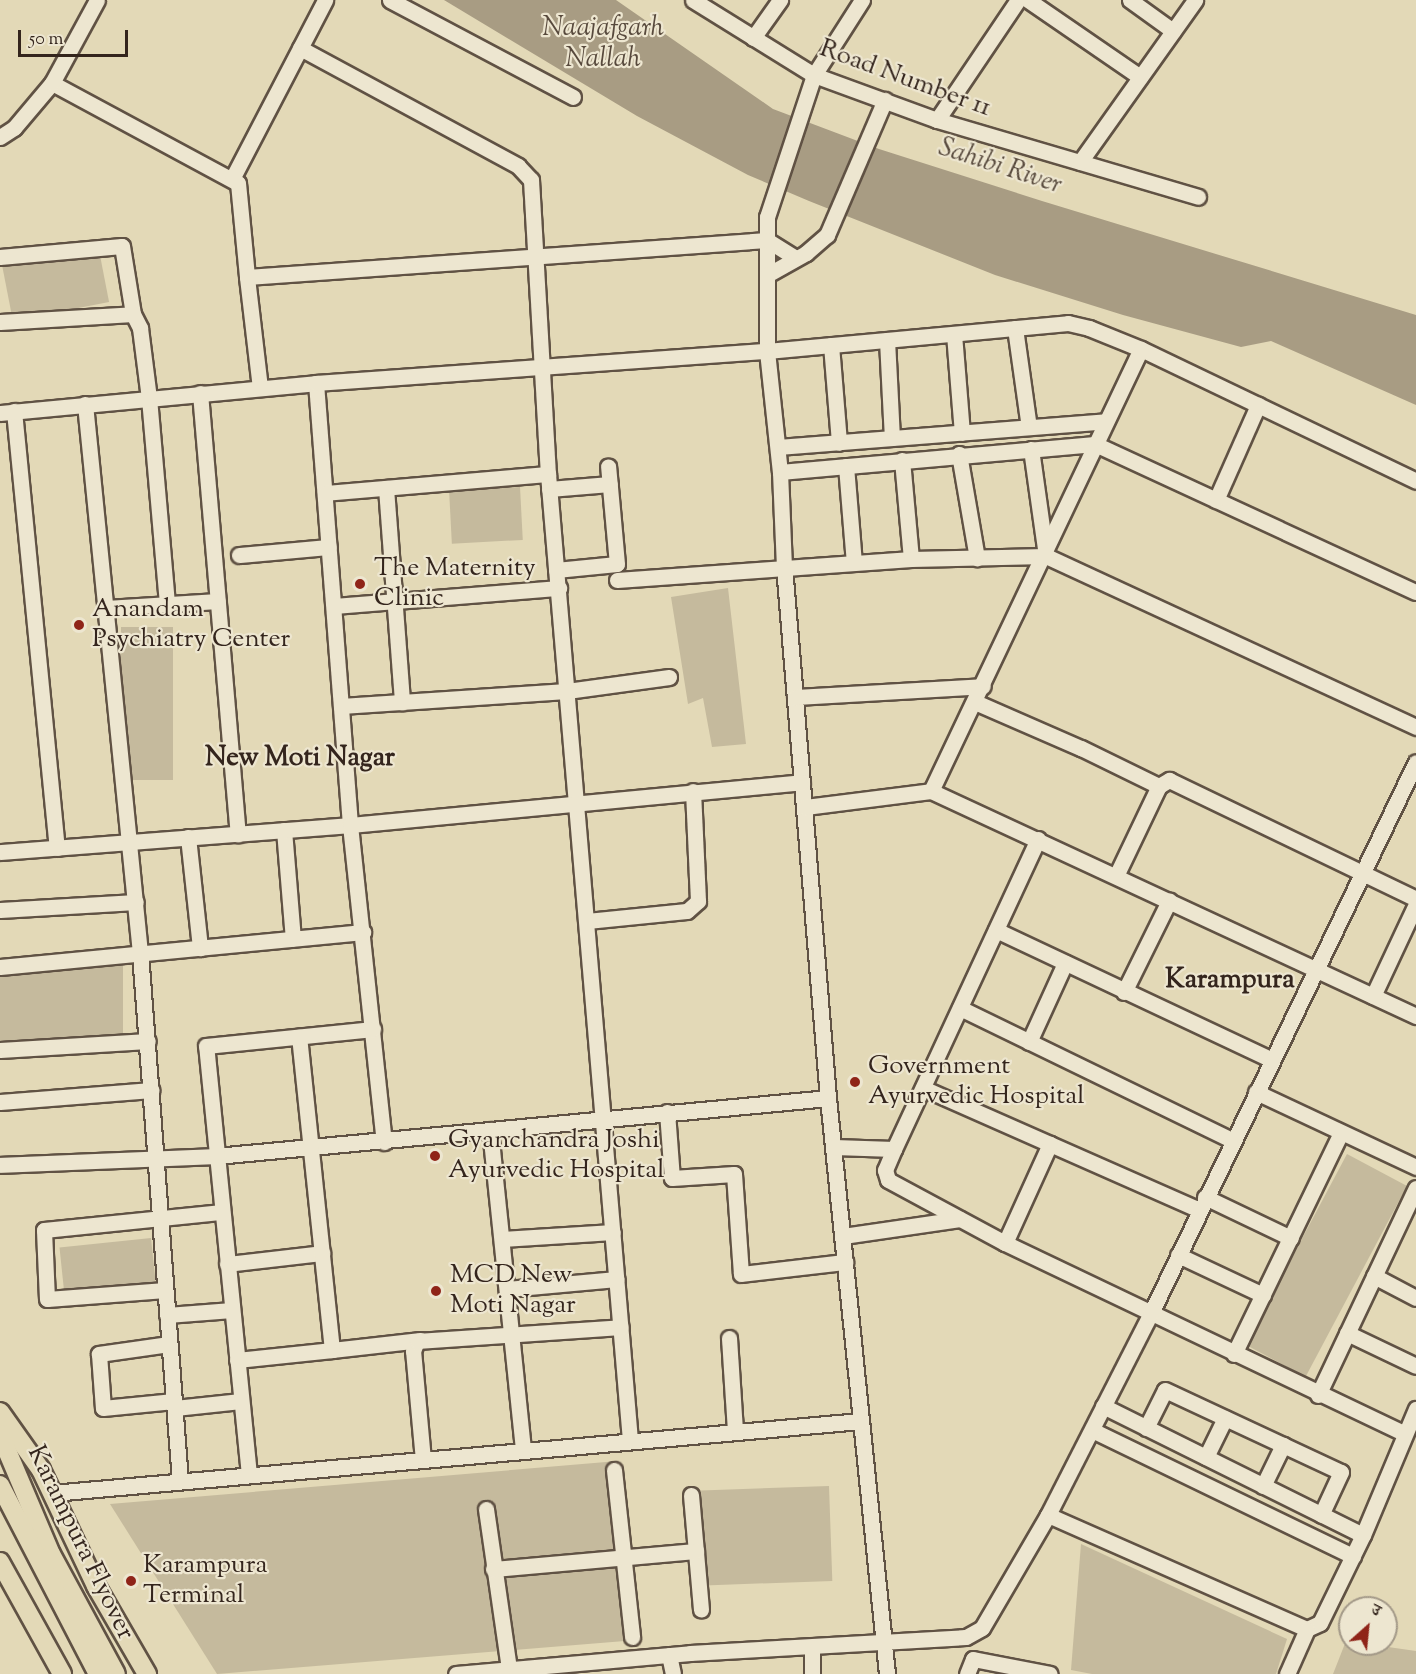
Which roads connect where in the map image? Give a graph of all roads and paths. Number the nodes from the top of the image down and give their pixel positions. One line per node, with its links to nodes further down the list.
1 (98, 0): 16 (street)
2 (325, 0): 13 (street)
3 (390, 0): 17 (street)
4 (780, 0): 12 (street)
5 (862, 0): 15 (street)
6 (1018, 0): 19 (street)
7 (1028, 0): 14 (street)
8 (1130, 0): 11 (street)
9 (1194, 0): 11 (street)
10 (695, 1): 12 (street, Road Number 11)
11 (1173, 31): 14 (street)
12 (753, 38): 15 (street, Road Number 11)
13 (300, 48): 22 (street); 26 (street)
14 (1140, 77): 21 (street)
15 (812, 81): 18 (street, Road Number 11); 24 (street)
16 (52, 82): 20 (street); 22 (street)
17 (573, 97)
18 (882, 107): 19 (street, Road Number 11); 27 (street)
19 (937, 120): 21 (street, Road Number 11)
20 (0, 137)
21 (1080, 162): 23 (street, Road Number 11)
22 (232, 179): 29 (street)
23 (1198, 197)
24 (767, 240): 26 (street); 27 (street); 28 (street)
25 (0, 257): 30 (street)
26 (534, 257): 29 (street); 38 (street)
27 (796, 258): 28 (street)
28 (767, 275): 37 (street)
29 (246, 277): 40 (street)
30 (133, 314): 31 (street); 42 (street)
31 (0, 322)
32 (1015, 328): 33 (street); 36 (street); 47 (street)
33 (954, 334): 34 (street); 48 (street)
34 (887, 340): 35 (street); 49 (street)
35 (831, 345): 37 (street); 50 (street)
36 (1141, 350): 44 (street); 46 (street)
37 (767, 351): 38 (street); 52 (street)
38 (542, 365): 39 (street); 60 (street)
39 (316, 383): 40 (street); 63 (street)
40 (260, 388): 41 (street)
41 (200, 393): 42 (street); 76 (street)
42 (149, 398): 43 (street); 78 (street)
43 (86, 404): 45 (street); 80 (street)
44 (1258, 405): 59 (street); 64 (street)
45 (7, 412): 102 (street)
46 (1106, 421): 47 (street); 51 (street)
47 (1029, 427): 48 (street)
48 (962, 432): 49 (street)
49 (892, 438): 50 (street)
50 (839, 442): 52 (street)
51 (1095, 444): 53 (street); 64 (street); 67 (street)
52 (778, 447): 58 (street)
53 (1031, 449): 54 (street); 67 (street)
54 (959, 454): 55 (street); 68 (street)
55 (902, 460): 57 (street); 69 (street)
56 (608, 466): 61 (street)
57 (846, 466): 58 (street); 70 (street)
58 (780, 472): 71 (street)
59 (1416, 481)
60 (548, 482): 61 (street); 62 (street); 72 (street)
61 (610, 484): 72 (street)
62 (386, 488): 63 (street); 77 (street)
63 (325, 493): 65 (street)
64 (1216, 500): 75 (street)
65 (329, 547): 66 (street); 79 (street)
66 (239, 555)
67 (1046, 556): 68 (street); 82 (street); 88 (street)
68 (977, 558): 69 (street)
69 (911, 559): 70 (street)
70 (854, 563): 71 (street)
71 (784, 566): 73 (street); 84 (street)
72 (556, 570): 74 (street)
73 (617, 580)
74 (559, 588): 77 (street); 83 (street)
75 (1416, 592)
76 (218, 600): 78 (street); 98 (street)
77 (397, 601): 79 (street); 85 (street)
78 (167, 604): 80 (street)
79 (334, 606): 87 (street)
80 (106, 608): 101 (street)
81 (669, 677): 83 (street)
82 (983, 686): 84 (street); 86 (street)
83 (567, 691): 85 (street); 94 (street)
84 (795, 697): 90 (street)
85 (402, 702): 87 (street)
86 (975, 702): 91 (street); 93 (street)
87 (341, 706): 96 (street)
88 (1416, 728)
89 (1416, 762): 104 (street)
90 (802, 782): 92 (street); 95 (street)
91 (1159, 786): 104 (street); 105 (street)
92 (693, 791): 94 (street); 111 (street)
93 (931, 791): 95 (street); 100 (street)
94 (577, 802): 96 (street); 111 (street)
95 (805, 807): 133 (street)
96 (350, 825): 97 (street); 113 (street)
97 (284, 830): 98 (street); 114 (street)
98 (238, 834): 99 (street)
99 (188, 837): 101 (street); 115 (street)
100 (1038, 839): 105 (street); 112 (street)
101 (130, 842): 102 (street); 108 (street)
102 (57, 848): 103 (street)
103 (0, 852)
104 (1362, 872): 106 (street); 119 (street)
105 (1116, 876): 107 (street)
106 (1416, 899)
107 (1169, 901): 119 (street); 120 (street)
108 (136, 902): 110 (street); 116 (street)
109 (1416, 904): 121 (street)
110 (0, 910)
111 (587, 921): 136 (street)
112 (996, 930): 117 (street); 122 (street)
113 (363, 932): 114 (street); 124 (street)
114 (293, 939): 115 (street)
115 (200, 948): 116 (street)
116 (140, 953): 118 (street); 126 (street)
117 (1065, 963): 120 (street); 127 (street)
118 (0, 967)
119 (1316, 968): 121 (street); 129 (street)
120 (1124, 992): 129 (street)
121 (1373, 996): 123 (street)
122 (960, 1008): 127 (street); 130 (street)
123 (1416, 1016)
124 (373, 1029): 125 (street); 140 (street)
125 (299, 1036): 142 (street); 145 (street)
126 (148, 1041): 128 (street); 131 (street)
127 (1029, 1042): 139 (street)
128 (0, 1050)
129 (1272, 1060): 132 (street)
130 (923, 1088): 141 (street); 144 (street)
131 (152, 1090): 134 (street); 146 (street)
132 (1256, 1092): 138 (street); 139 (street)
133 (828, 1098): 135 (street); 143 (street)
134 (0, 1102)
135 (667, 1112): 136 (street); 161 (street)
136 (604, 1118): 137 (street); 154 (street)
137 (490, 1130): 140 (street); 157 (street)
138 (1341, 1133): 148 (street); 156 (street)
139 (1232, 1140): 150 (street)
140 (384, 1142): 142 (street)
141 (1050, 1144): 150 (street); 158 (street)
142 (310, 1147): 145 (street); 159 (street)
143 (834, 1147): 144 (street); 155 (street)
144 (894, 1149): 153 (street)
145 (216, 1156): 146 (street); 151 (street)
146 (154, 1157): 147 (street); 152 (street)
147 (0, 1165)
148 (1416, 1167)
149 (1416, 1188): 163 (street)
150 (1202, 1203): 156 (street); 160 (street)
151 (222, 1212): 152 (street); 162 (street)
152 (159, 1218): 166 (street); 166 (street)
153 (960, 1219): 155 (street); 158 (street)
154 (613, 1233): 157 (street); 164 (street)
155 (843, 1236): 161 (street)
156 (1290, 1238): 167 (street)
157 (502, 1239): 165 (street)
158 (1005, 1243): 170 (street)
159 (322, 1253): 162 (street); 178 (street)
160 (1178, 1254): 167 (street); 170 (street)
161 (845, 1262): 189 (street)
162 (227, 1264): 169 (street)
163 (1374, 1276): 168 (street); 173 (street)
164 (617, 1280): 165 (street); 172 (street)
165 (507, 1289): 174 (street)
166 (165, 1290): 171 (street)
167 (1263, 1295): 179 (street)
168 (1416, 1298)
169 (232, 1310): 171 (street); 180 (street)
170 (1151, 1313): 179 (street); 185 (street)
171 (167, 1315): 177 (street)
172 (621, 1327): 174 (street); 195 (street)
173 (1347, 1333): 181 (street); 182 (street)
174 (512, 1334): 176 (street); 197 (street)
175 (729, 1338): 192 (street)
176 (420, 1340): 178 (street); 199 (street)
177 (169, 1344): 184 (street); 184 (street)
178 (332, 1350): 180 (street)
179 (1234, 1354): 182 (street)
180 (237, 1360): 183 (street)
181 (1416, 1366)
182 (1318, 1395): 193 (street)
183 (241, 1401): 184 (street); 201 (street)
184 (174, 1405): 202 (street)
185 (1103, 1406): 190 (street); 191 (street)
186 (1416, 1409): 193 (street)
187 (0, 1412): 205 (main road)
188 (1225, 1418): 190 (street); 196 (street); 198 (street)
189 (861, 1421): 192 (street); 219 (street)
190 (1146, 1428): 198 (street)
191 (1092, 1430): 208 (street); 212 (street)
192 (735, 1431): 195 (street)
193 (1404, 1432): 210 (street)
194 (0, 1434): 226 (main road, Karampura Flyover)
195 (630, 1440): 197 (street)
196 (1283, 1445): 204 (street); 209 (street)
197 (523, 1450): 199 (street)
198 (1206, 1457): 204 (street)
199 (423, 1460): 201 (street)
200 (614, 1470): 213 (street)
201 (249, 1475): 202 (street)
202 (180, 1481): 205 (street)
203 (0, 1485): 225 (main road, Karampura Flyover)
204 (1263, 1486): 209 (street)
205 (52, 1493): 227 (main road)
206 (691, 1496): 211 (street)
207 (486, 1509): 215 (street)
208 (1048, 1515): 217 (street); 219 (street)
209 (1321, 1515): 210 (street)
210 (1363, 1535): 212 (street)
211 (696, 1551): 213 (street); 216 (street)
212 (1353, 1556): 217 (street)
213 (623, 1557): 215 (street); 218 (street)
214 (0, 1562): 224 (main road)
215 (494, 1569): 222 (street)
216 (701, 1611)
217 (1307, 1629): 234 (street)
218 (632, 1637)
219 (884, 1642): 220 (street); 231 (street)
220 (812, 1647): 221 (street); 230 (street)
221 (669, 1655): 222 (street); 229 (street)
222 (509, 1669): 223 (street)
223 (490, 1672): 228 (street)
224 (62, 1674)
225 (98, 1674)
226 (116, 1674)
227 (147, 1674)
228 (456, 1674)
229 (673, 1674)
230 (812, 1674)
231 (886, 1674)
232 (966, 1674): 233 (street)
233 (1050, 1674)
234 (1287, 1674)

